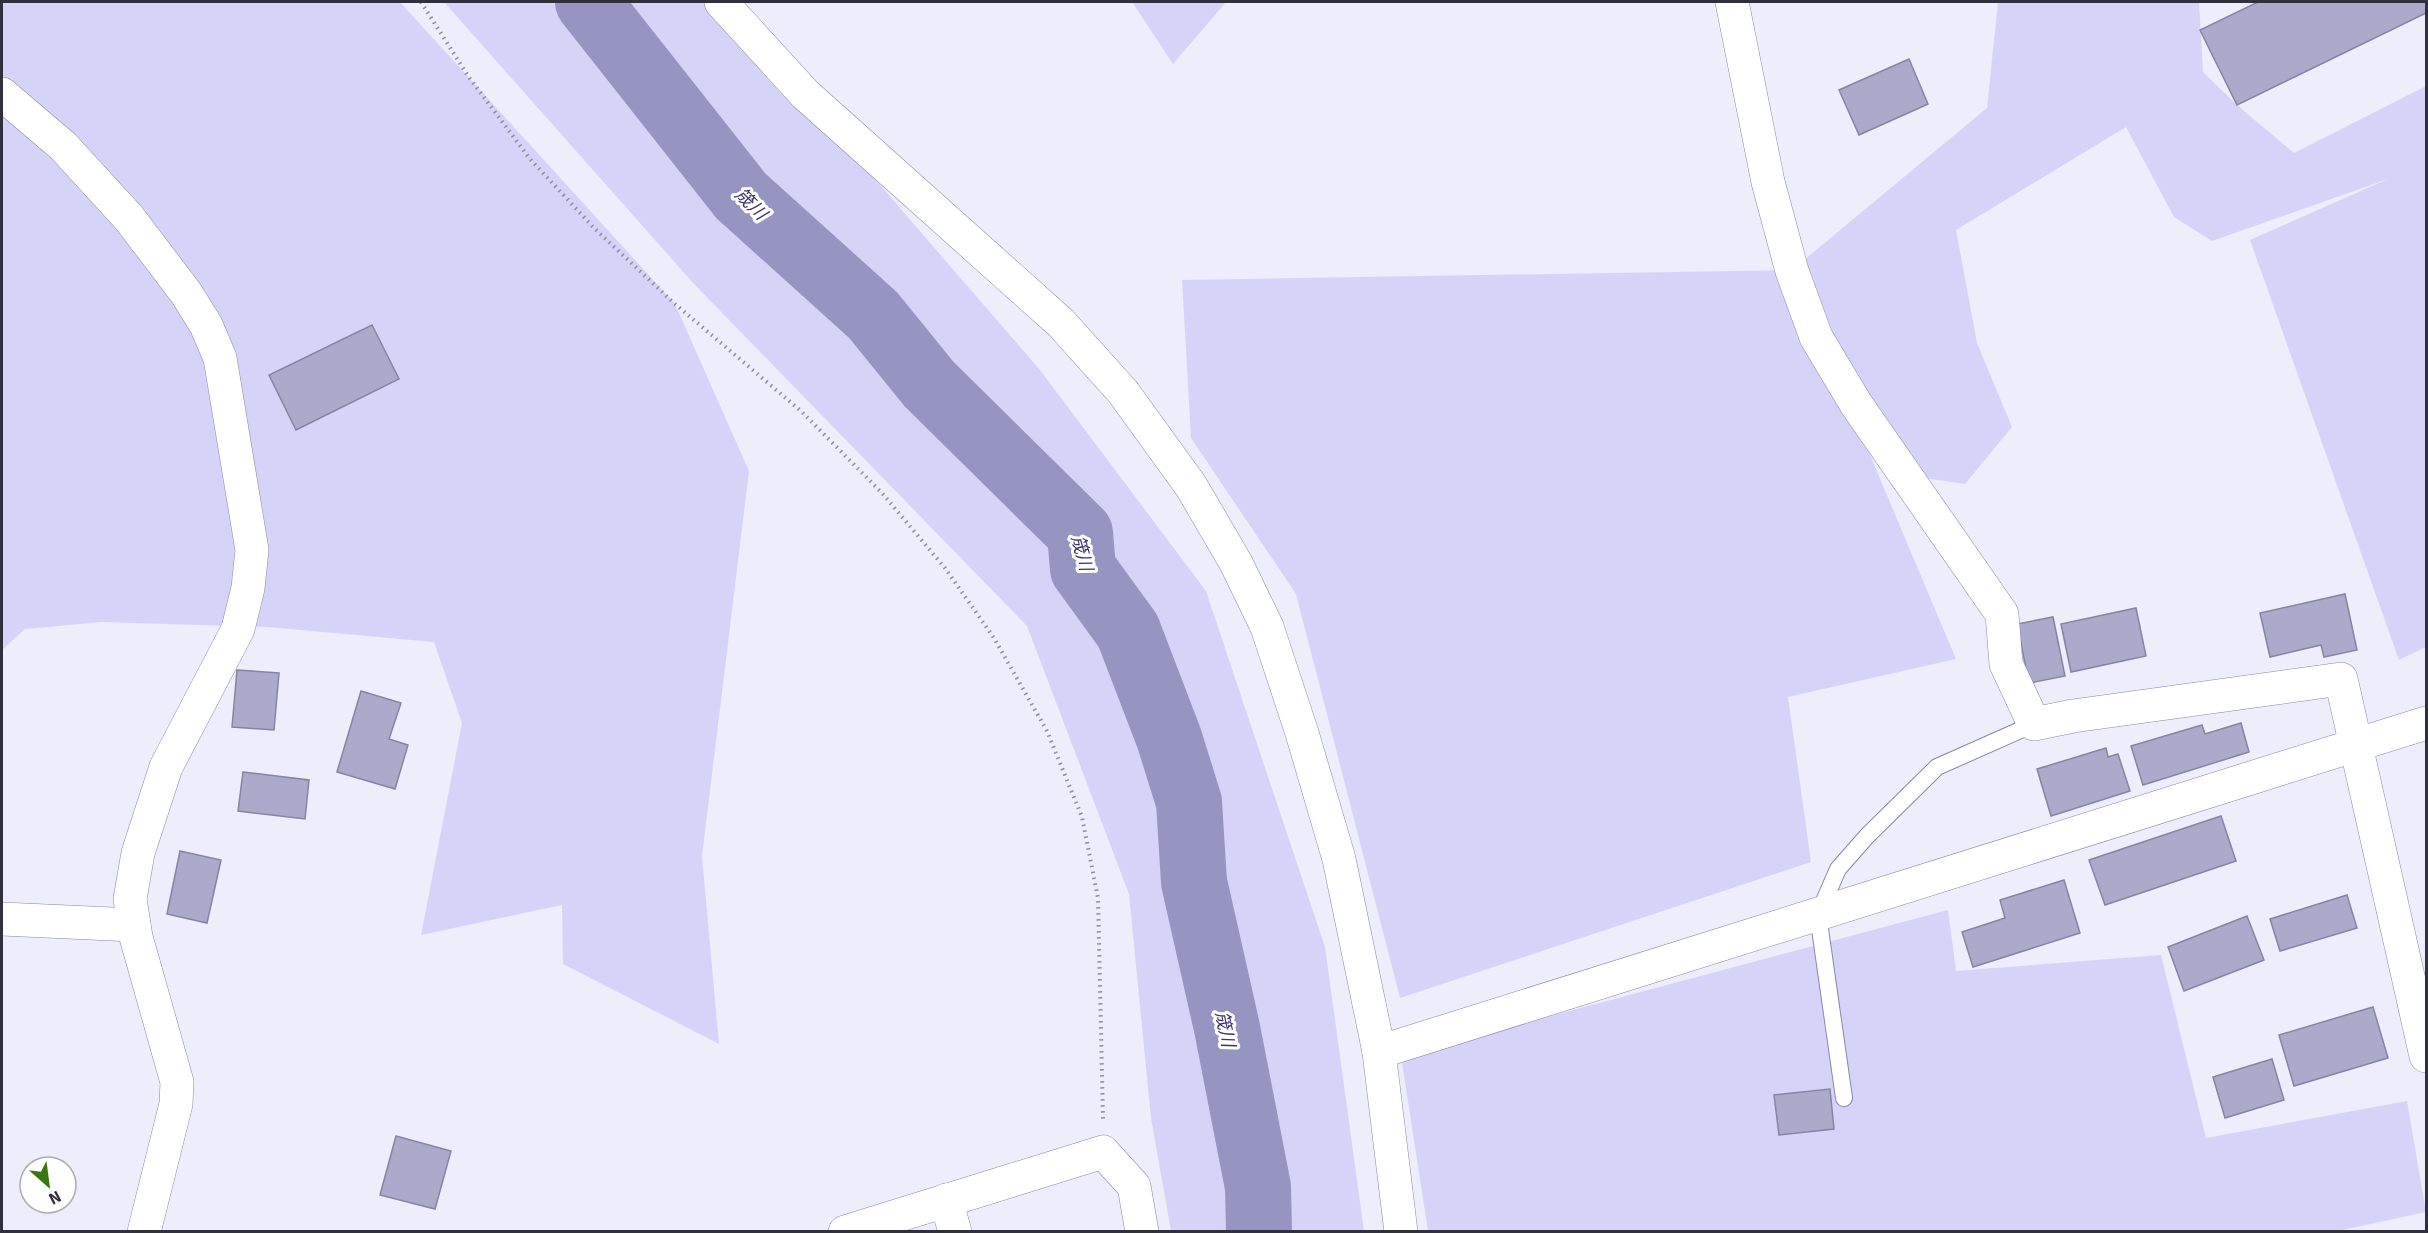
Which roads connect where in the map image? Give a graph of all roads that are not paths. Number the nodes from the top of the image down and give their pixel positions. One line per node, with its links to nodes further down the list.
1 (721, 2): 11 (street)
2 (1732, 2): 5 (street)
3 (2, 94): 9 (street)
4 (2427, 723): 6 (street)
5 (2034, 724): 6 (street); 7 (lane)
6 (2356, 747): 7 (street); 10 (street)
7 (1818, 915): 11 (street); 12 (lane)
8 (2, 918): 9 (street)
9 (134, 925): 14 (street)
10 (2426, 1046)
11 (1379, 1052): 18 (street)
12 (1844, 1098)
13 (946, 1200): 15 (street); 16 (street); 17 (street)
14 (144, 1232)
15 (845, 1232)
16 (955, 1232)
17 (1142, 1232)
18 (1401, 1232)

